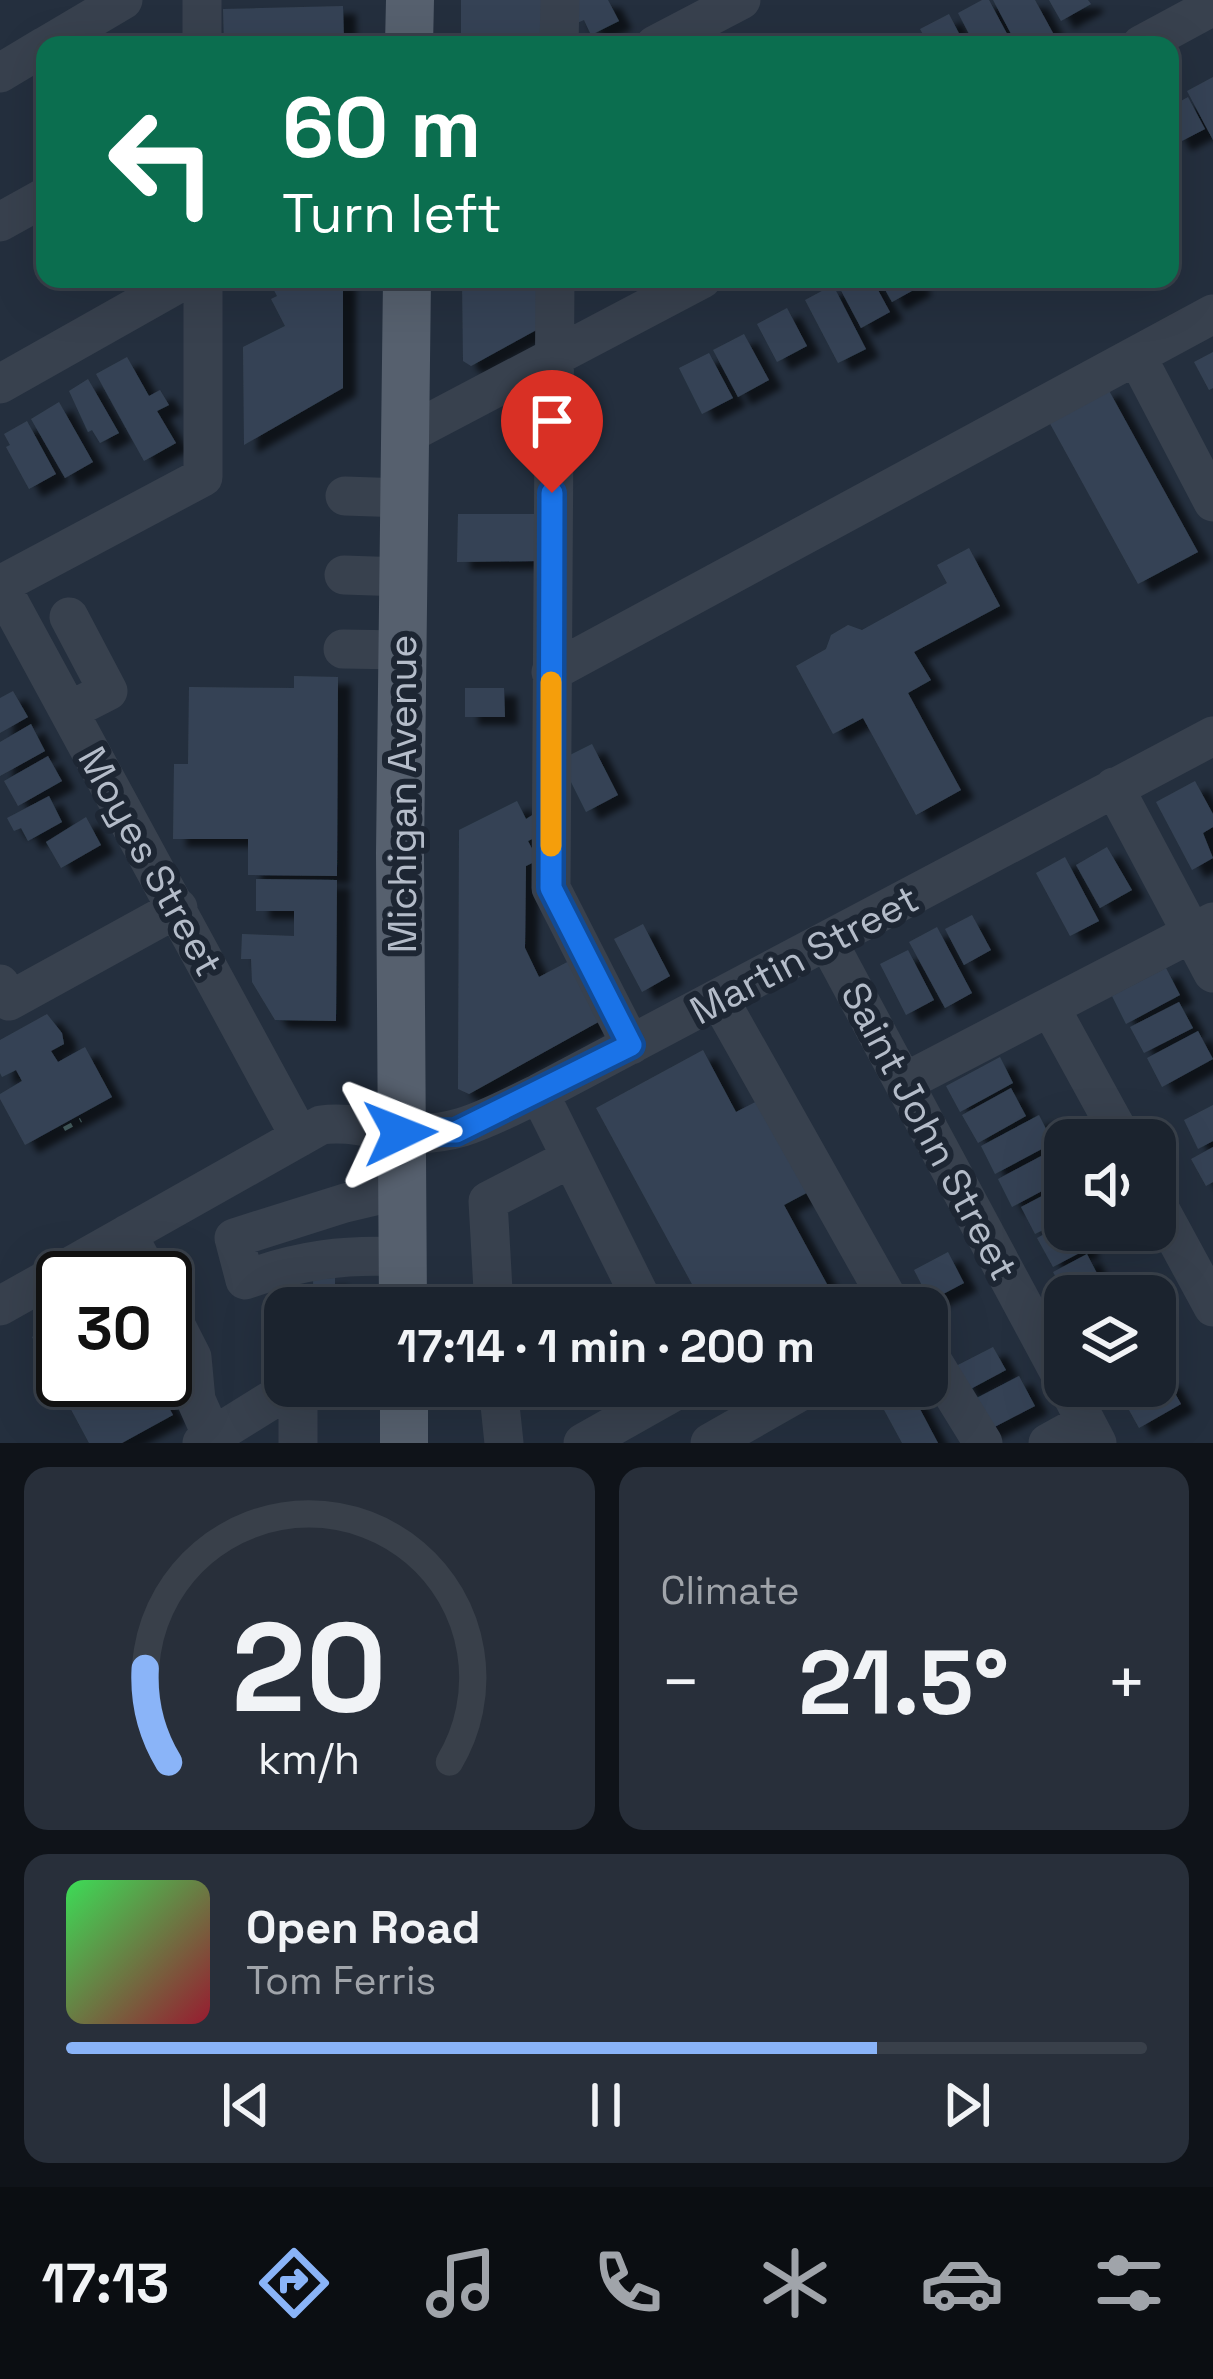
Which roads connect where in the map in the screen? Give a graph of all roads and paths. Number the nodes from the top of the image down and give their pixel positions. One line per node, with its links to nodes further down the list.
1 (123, 0): 7 (street)
2 (202, 0): 8 (street)
3 (410, 0): 9 (main road)
4 (560, 0): 10 (street)
5 (741, 0): 11 (street)
6 (1213, 6): 12 (street)
7 (63, 36)
8 (202, 36)
9 (409, 36)
10 (559, 36)
11 (673, 36)
12 (1158, 36)
13 (36, 52): 14 (street)
14 (0, 73)
15 (36, 202): 16 (street)
16 (0, 222)
17 (170, 288): 25 (street)
18 (202, 288): 32 (street)
19 (406, 288): 26 (main road, Michigan Avenue)
20 (555, 288): 23 (street)
21 (685, 288): 23 (street)
22 (1213, 314): 36 (street)
23 (553, 358): 26 (street); 36 (street)
24 (1146, 374): 29 (street)
25 (0, 384)
26 (404, 436): 28 (main road, Michigan Avenue)
27 (345, 496): 28 (street)
28 (404, 498): 31 (main road, Michigan Avenue)
29 (1213, 502)
30 (344, 575): 31 (street)
31 (403, 577): 35 (main road, Michigan Avenue)
32 (0, 585): 37 (street, Moyes Street)
33 (69, 617): 37 (street)
34 (344, 649): 35 (street)
35 (402, 650): 53 (main road, Michigan Avenue)
36 (551, 672): 47 (street)
37 (69, 711): 40 (street, Moyes Street)
38 (1213, 736): 39 (street, Martin Street)
39 (1114, 787): 41 (street); 42 (street, Martin Street)
40 (178, 908): 44 (street); 54 (street, Moyes Street)
41 (1202, 928): 43 (street); 46 (street)
42 (828, 942): 45 (street, Martin Street); 48 (street, Saint John Street)
43 (1213, 973)
44 (0, 984)
45 (719, 999): 47 (street, Martin Street); 64 (street)
46 (1050, 1006): 48 (street); 50 (street)
47 (631, 1045): 49 (street, Martin Street)
48 (905, 1082): 67 (street, Saint John Street)
49 (539, 1094): 53 (street, Martin Street); 55 (street)
50 (1112, 1119)
51 (81, 1120): 52 (path)
52 (64, 1129)
53 (400, 1133): 54 (street, Martin Street); 56 (main road, Michigan Avenue)
54 (300, 1137): 57 (street, Martin Street)
55 (571, 1158): 62 (street); 63 (street)
56 (400, 1190): 60 (main road, Michigan Avenue); 60 (street)
57 (128, 1234): 59 (street); 65 (street, Martin Street)
58 (1176, 1239): 66 (street)
59 (137, 1251)
60 (402, 1257): 61 (main road, Michigan Avenue)
61 (403, 1287)
62 (493, 1287)
63 (636, 1287)
64 (881, 1287)
65 (0, 1306)
66 (1213, 1307)
67 (1044, 1343)
68 (192, 1357): 77 (street)
69 (948, 1386): 83 (street)
70 (264, 1406): 77 (street)
71 (297, 1407): 78 (street)
72 (404, 1407): 79 (main road)
73 (501, 1407): 80 (street)
74 (647, 1407): 81 (street)
75 (773, 1407): 82 (street)
76 (1091, 1432): 84 (street)
77 (209, 1441)
78 (298, 1443)
79 (404, 1443)
80 (504, 1443)
81 (583, 1443)
82 (710, 1443)
83 (983, 1443)
84 (1048, 1443)

